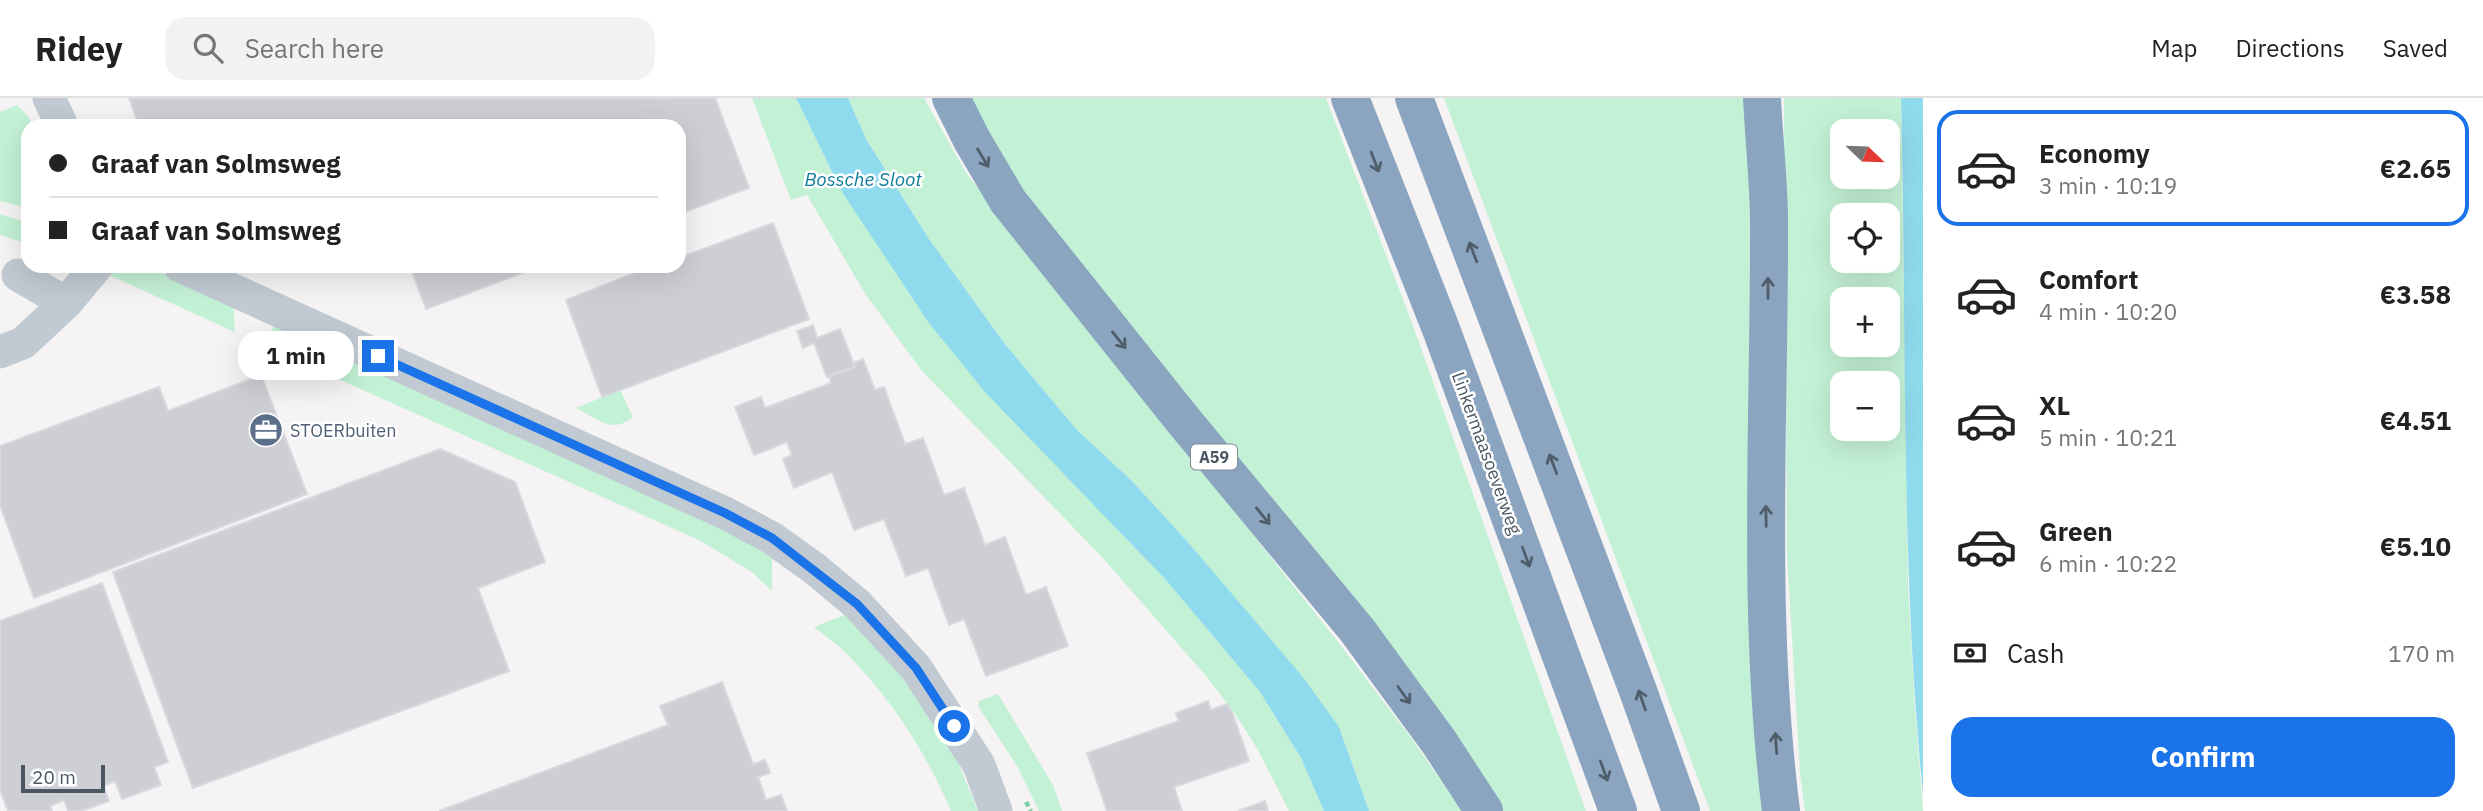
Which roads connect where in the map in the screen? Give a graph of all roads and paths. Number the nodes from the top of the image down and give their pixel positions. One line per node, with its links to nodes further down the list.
1 (49, 98): 6 (street)
2 (951, 98): 13 (highway, A59, one-way to 13)
3 (1350, 98): 14 (highway, Linkermaasoeverweg, one-way to 14)
4 (1414, 98): 15 (highway, one-way to 4)
5 (1762, 98): 16 (highway, one-way to 5)
6 (59, 119)
7 (91, 273): 10 (street)
8 (195, 273): 12 (street)
9 (18, 275): 10 (street)
10 (66, 303): 11 (street)
11 (0, 352)
12 (996, 811)
13 (1484, 811)
14 (1618, 811)
15 (1681, 811)
16 (1781, 811)

